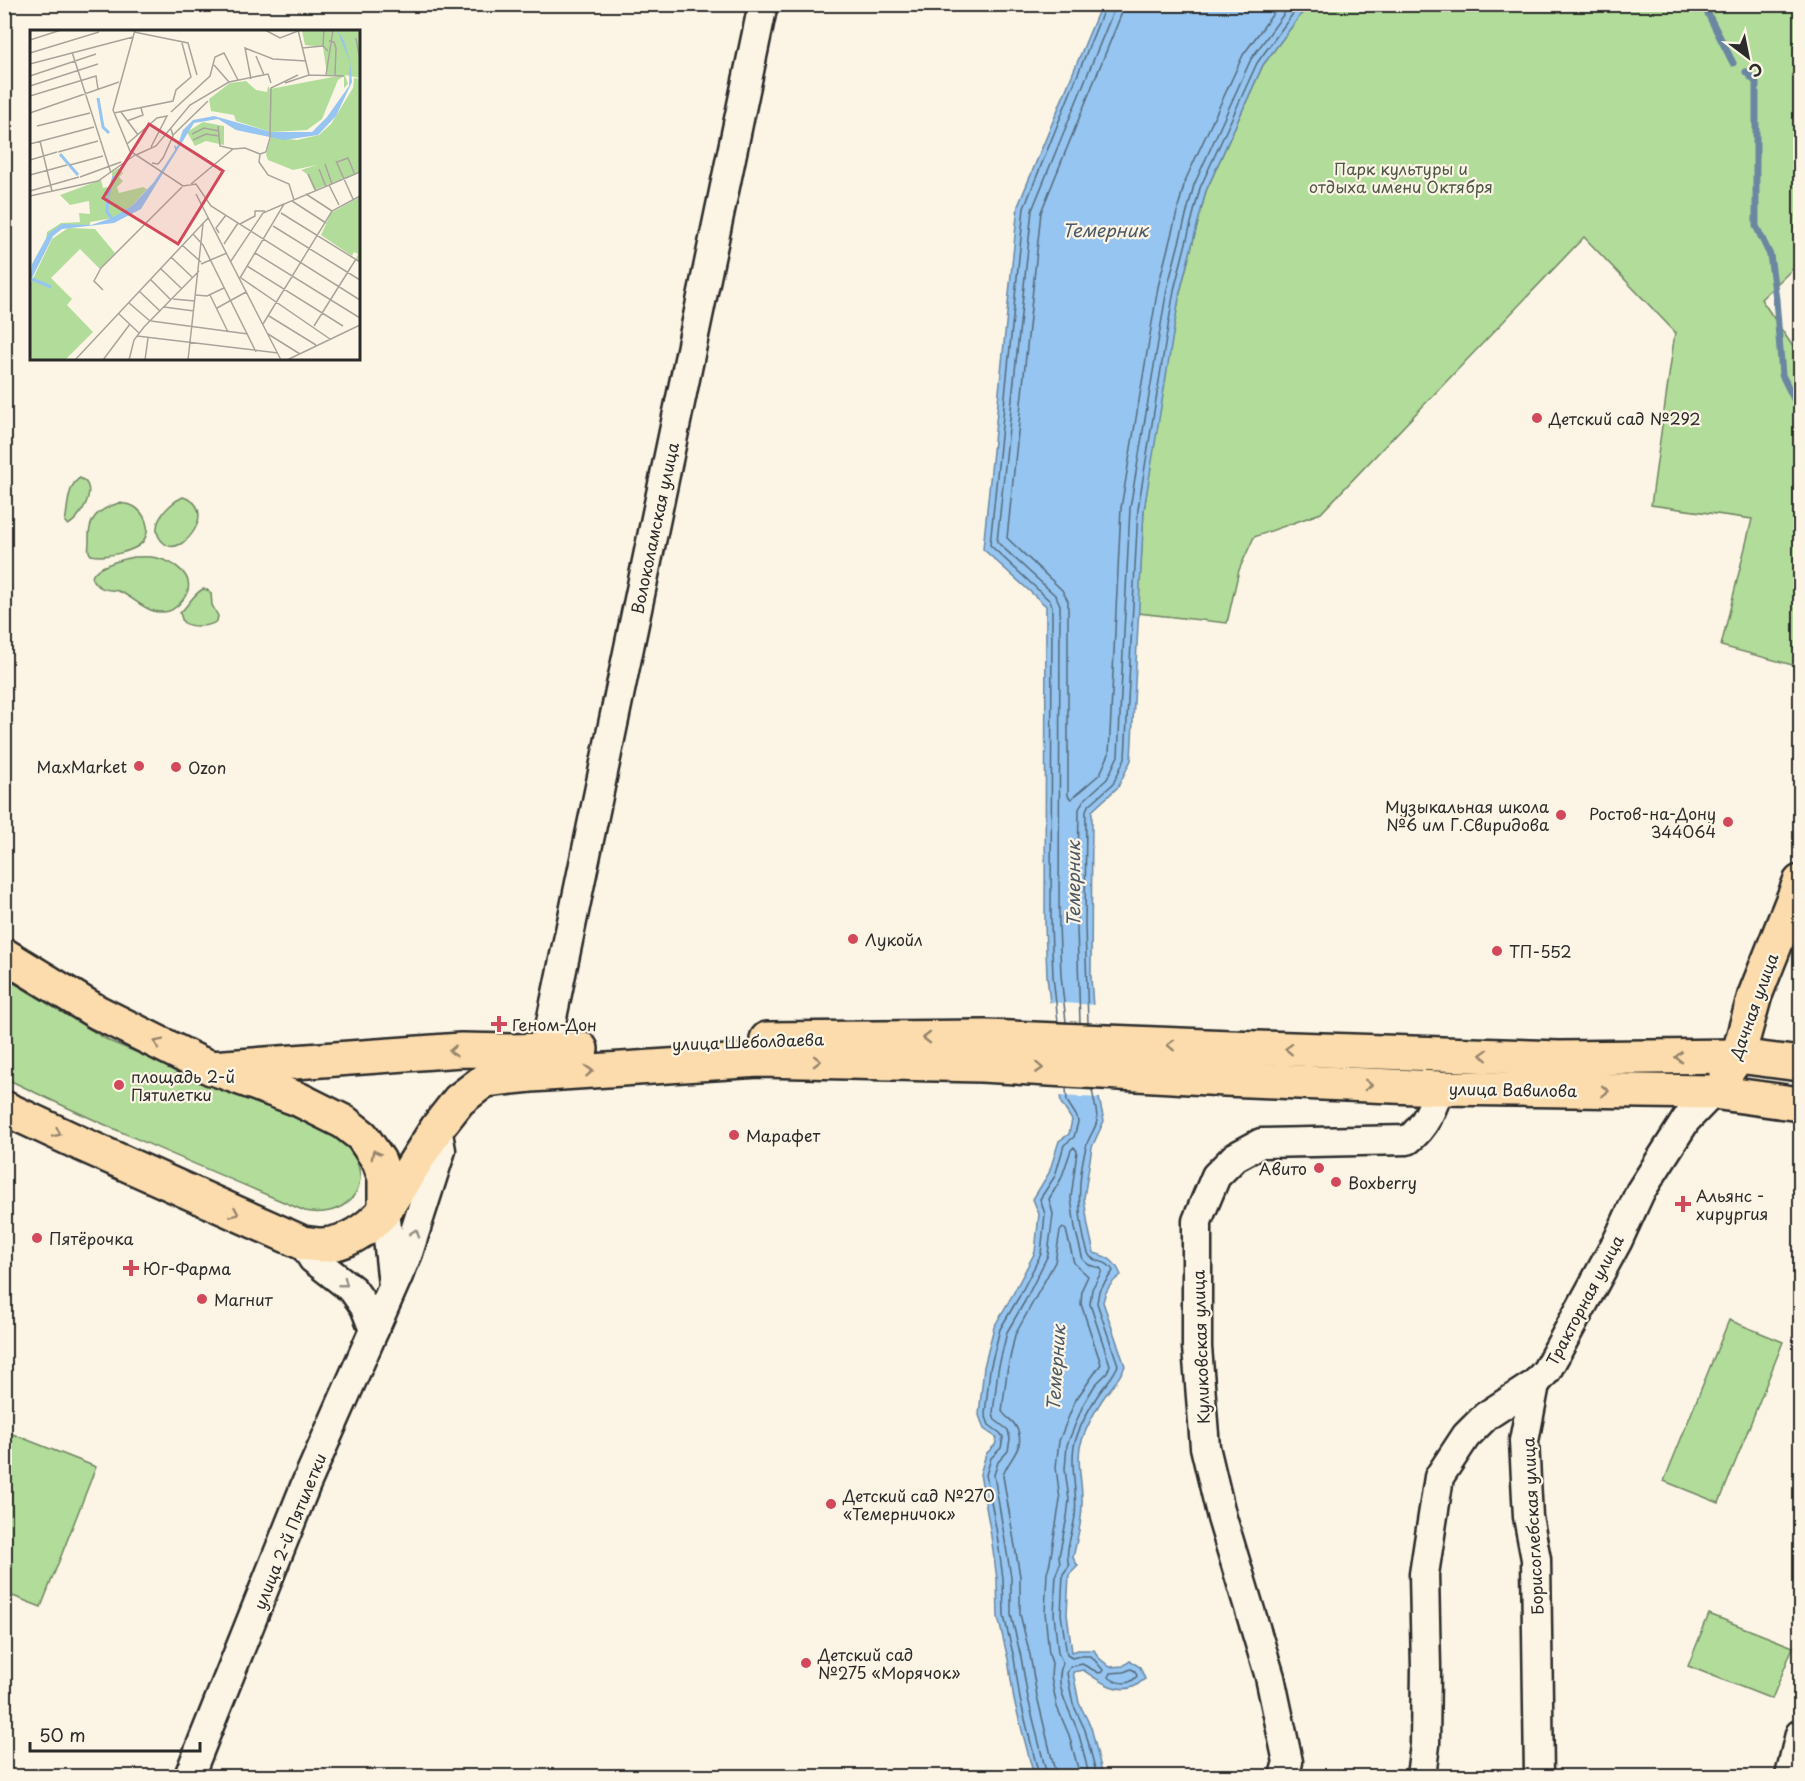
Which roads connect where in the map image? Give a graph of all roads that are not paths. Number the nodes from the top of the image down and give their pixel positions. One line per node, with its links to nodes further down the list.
1 (763, 4): 6 (street, Волоколамская улица)
2 (1800, 882): 4 (main road, Дачная улица)
3 (4, 955): 8 (main road, one-way to 3)
4 (1738, 1056): 5 (main road, улица Вавилова); 7 (main road, улица Вавилова, one-way to 7); 10 (main road, Дачная улица)
5 (1799, 1058): 11 (main road)
6 (529, 1059): 7 (main road, улица Шеболдаева); 8 (main road, one-way to 8); 13 (main road)
7 (1228, 1063): 9 (main road, улица Вавилова, one-way to 9)
8 (211, 1068): 14 (main road, one-way to 8)
9 (1438, 1088): 10 (main road, улица Вавилова, one-way to 10); 21 (street, Куликовская улица)
10 (1713, 1092): 11 (main road, улица Вавилова); 18 (street, Тракторная улица)
11 (1794, 1102)
12 (4, 1108): 15 (main road, one-way to 15)
13 (437, 1128): 14 (main road); 16 (street, улица 2-й Пятилетки, one-way to 13)
14 (385, 1210): 15 (main road); 16 (street, улица 2-й Пятилетки)
15 (303, 1243): 17 (street, one-way to 17)
16 (393, 1287): 17 (street, улица 2-й Пятилетки)
17 (374, 1330): 20 (street, улица 2-й Пятилетки)
18 (1535, 1384): 22 (street, Тракторная улица); 23 (street, Борисоглебская улица)
19 (1800, 1734): 24 (street)
20 (189, 1776)
21 (1284, 1776)
22 (1421, 1776)
23 (1539, 1776)
24 (1790, 1776)

